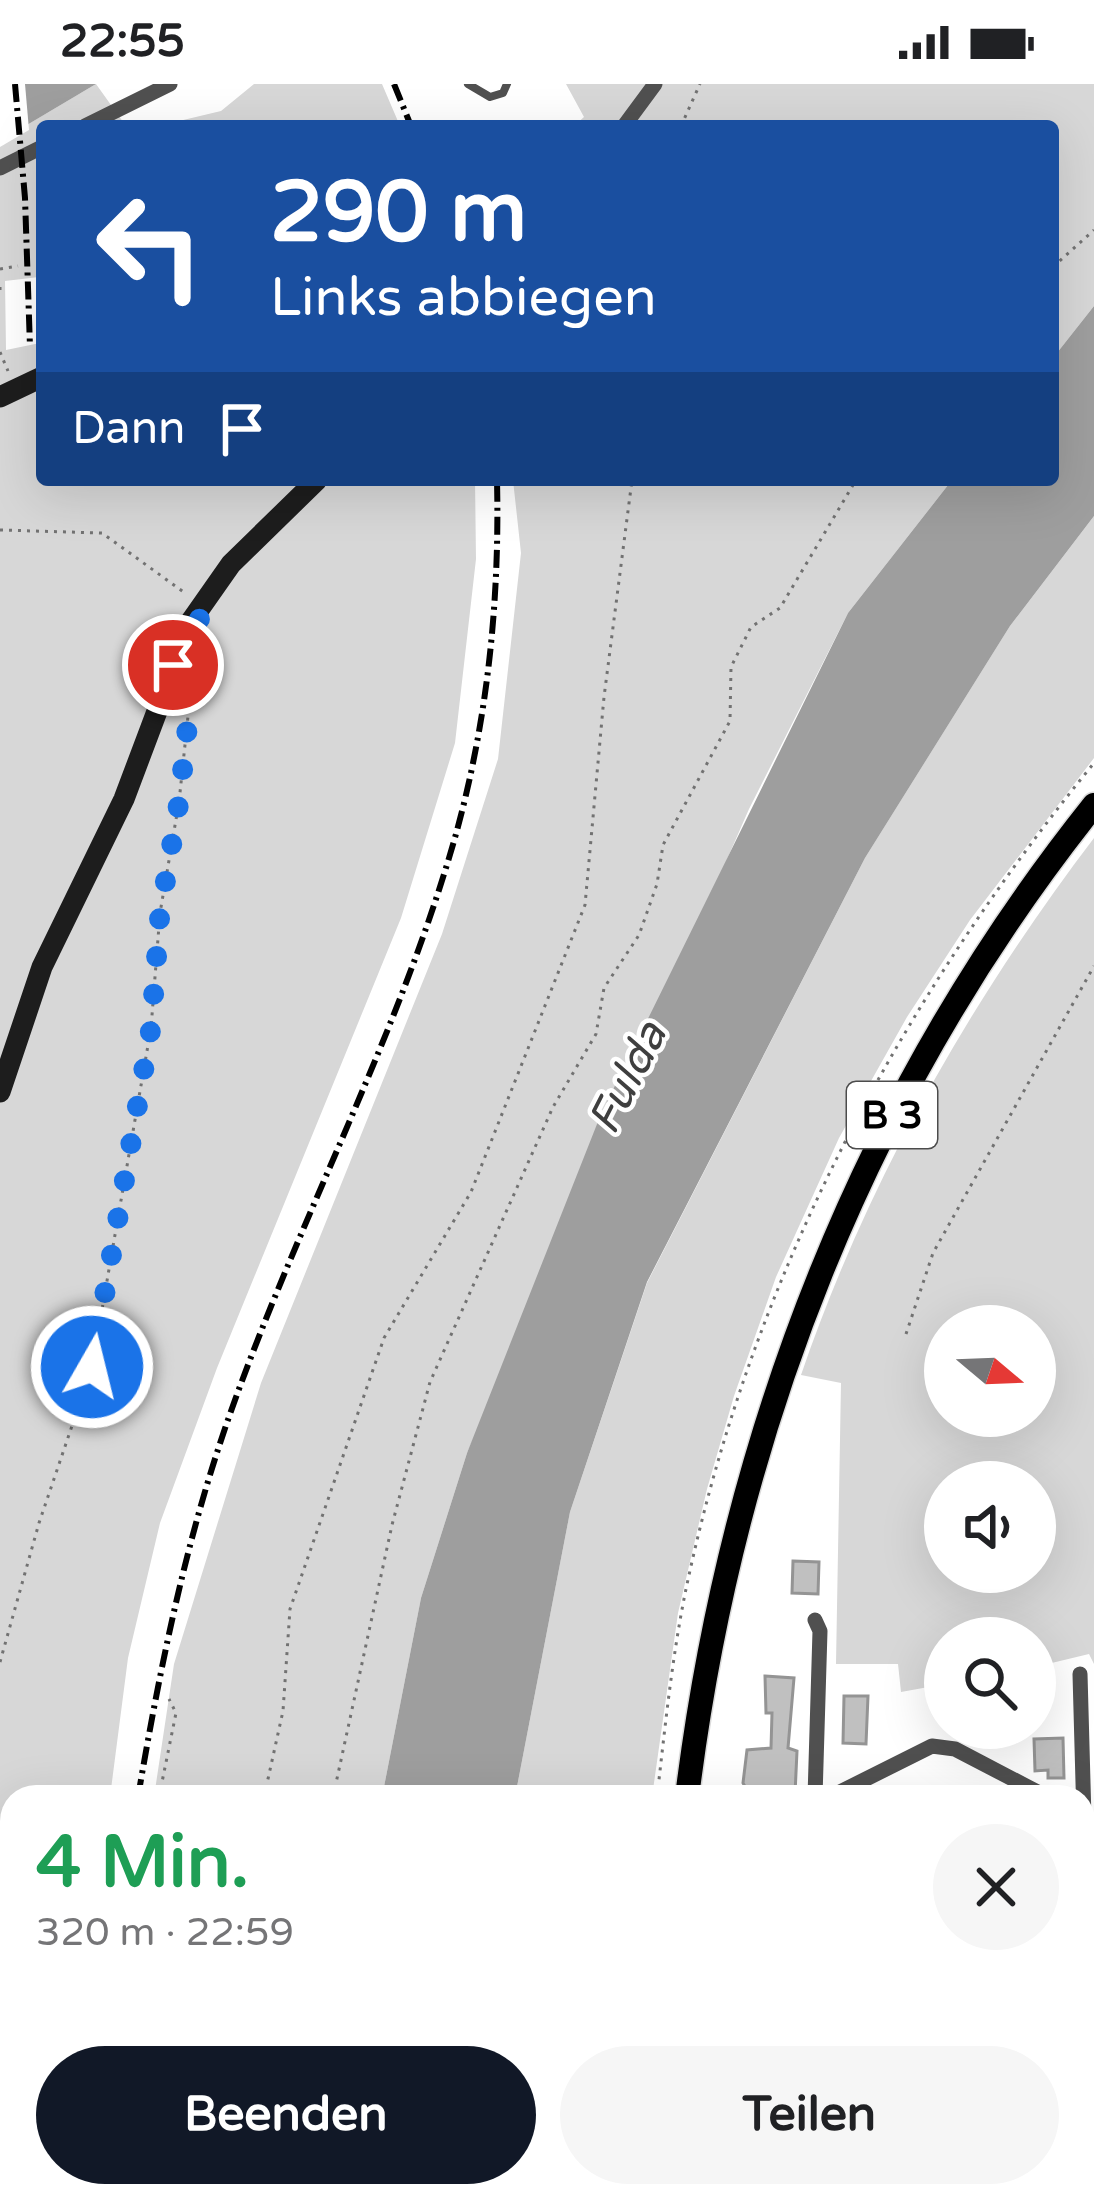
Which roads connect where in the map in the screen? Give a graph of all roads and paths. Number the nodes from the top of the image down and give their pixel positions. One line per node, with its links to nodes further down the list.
1 (170, 84): 6 (street)
2 (468, 84): 3 (lane)
3 (508, 84)
4 (656, 84): 7 (street)
5 (700, 84): 8 (path)
6 (97, 120)
7 (629, 120)
8 (684, 120)
9 (36, 150): 10 (street)
10 (0, 168)
11 (1094, 230): 12 (path)
12 (1059, 262)
13 (18, 266): 14 (path)
14 (0, 269)
15 (0, 287): 16 (path)
16 (0, 296)
17 (0, 352): 19 (path)
18 (36, 378): 19 (street)
19 (5, 386)
20 (311, 486): 24 (street)
21 (631, 486): 35 (path)
22 (852, 486): 36 (path)
23 (0, 530): 24 (path)
24 (201, 605): 28 (street)
25 (192, 676): 31 (path)
26 (1094, 805): 37 (main road, B 3)
27 (1094, 966): 29 (path)
28 (0, 1092)
29 (906, 1334)
30 (815, 1620): 38 (street)
31 (0, 1662)
32 (1085, 1680): 41 (street)
33 (169, 1699): 34 (path)
34 (161, 1785)
35 (267, 1785)
36 (336, 1785)
37 (689, 1785)
38 (814, 1785)
39 (854, 1785): 40 (street)
40 (1024, 1785)
41 (1084, 1785)

